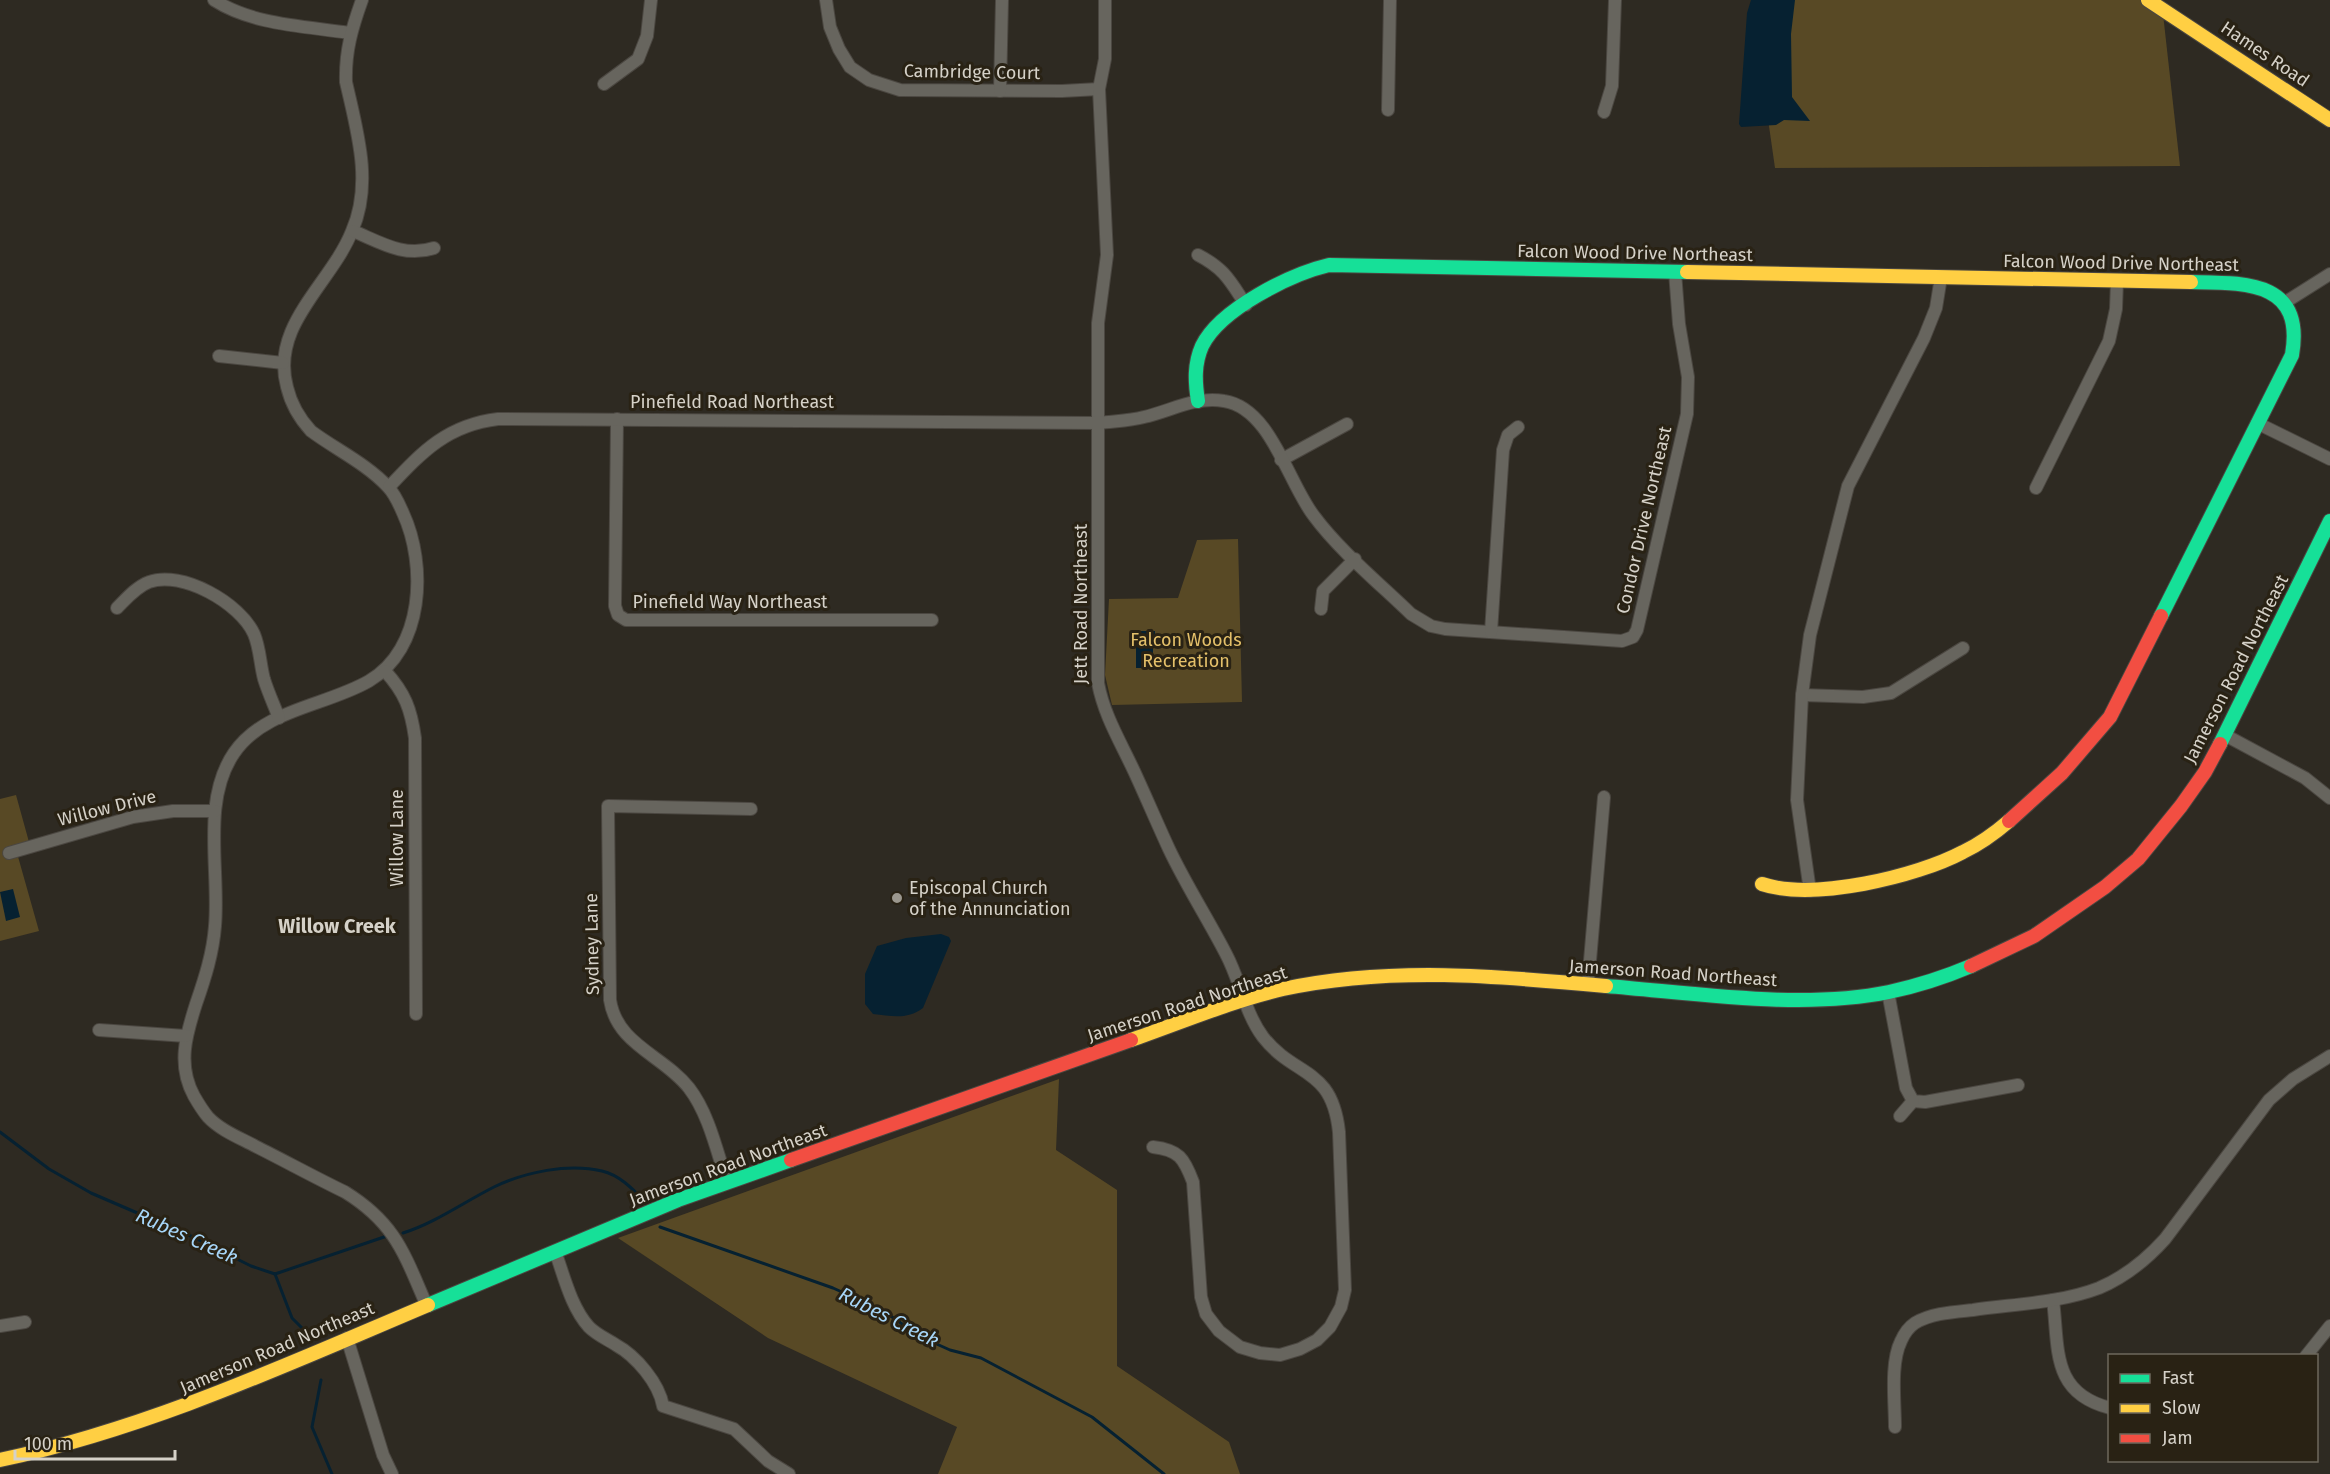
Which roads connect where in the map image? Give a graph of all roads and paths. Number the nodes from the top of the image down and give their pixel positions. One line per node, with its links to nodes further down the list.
1 (214, 0): 10 (street)
2 (362, 0): 10 (street)
3 (651, 0): 11 (street)
4 (826, 0): 13 (street, Cambridge Court)
5 (1002, 0): 13 (street)
6 (1105, 0): 12 (street, Jett Road Northeast)
7 (1390, 0): 14 (street)
8 (1615, 0): 15 (street)
9 (2148, 0): 16 (street, Hames Road)
10 (350, 33): 17 (street)
11 (608, 81)
12 (1099, 89): 13 (street, Cambridge Court); 30 (street, Jett Road Northeast)
13 (1000, 91)
14 (1388, 110)
15 (1604, 112)
16 (2330, 120)
17 (353, 231): 18 (street); 27 (street)
18 (434, 248)
19 (1198, 255): 25 (street)
20 (1675, 272): 22 (street, Falcon Wood Drive Northeast); 25 (street, Falcon Wood Drive Northeast); 43 (street, Condor Drive Northeast)
21 (2330, 274): 24 (street)
22 (1941, 277): 23 (street, Falcon Wood Drive Northeast); 46 (street)
23 (2117, 280): 24 (street, Falcon Wood Drive Northeast); 37 (street)
24 (2284, 303): 31 (street)
25 (1245, 305): 28 (street, Falcon Wood Drive Northeast)
26 (219, 356): 27 (street)
27 (283, 363): 36 (street)
28 (1198, 401): 30 (street, Condor Drive Northeast); 35 (street, Condor Drive Northeast)
29 (617, 419): 30 (street, Pinefield Road Northeast); 36 (street, Pinefield Road Northeast); 42 (street, Pinefield Way Northeast)
30 (1099, 423): 58 (street, Jett Road Northeast)
31 (2257, 423): 34 (street); 55 (street)
32 (1347, 424): 35 (street)
33 (1518, 427): 43 (street)
34 (2330, 459)
35 (1281, 460): 39 (street, Condor Drive Northeast)
36 (389, 487): 45 (street)
37 (2036, 488)
38 (2330, 521): 48 (street, Jamerson Road Northeast)
39 (1355, 559): 41 (street); 43 (street, Condor Drive Northeast)
40 (117, 608): 47 (street)
41 (1321, 609)
42 (932, 620)
43 (1491, 632)
44 (1963, 648): 46 (street)
45 (385, 671): 47 (street); 59 (street, Willow Lane)
46 (1802, 695): 55 (street)
47 (279, 718): 52 (street)
48 (2225, 735): 50 (street); 57 (street, Jamerson Road Northeast)
49 (1604, 797): 56 (street)
50 (2330, 798)
51 (751, 809): 67 (street, Sydney Lane)
52 (215, 811): 53 (street, Willow Drive); 61 (street)
53 (9, 853)
54 (1762, 884): 55 (street)
55 (1810, 891)
56 (1588, 984): 57 (street, Jamerson Road Northeast); 58 (street, Jamerson Road Northeast)
57 (1888, 992): 64 (street)
58 (1246, 1000): 66 (street, Jett Road Northeast); 67 (street, Jamerson Road Northeast)
59 (416, 1014)
60 (99, 1030): 61 (street)
61 (186, 1036): 70 (street)
62 (2330, 1056): 69 (street)
63 (2018, 1085): 64 (street)
64 (1913, 1101): 65 (street)
65 (1900, 1116)
66 (1153, 1147)
67 (727, 1182): 68 (street, Jamerson Road Northeast)
68 (555, 1251): 70 (street, Jamerson Road Northeast); 80 (street)
69 (2053, 1300): 76 (street); 77 (street)
70 (426, 1304): 74 (street, Jamerson Road Northeast)
71 (25, 1322): 72 (street)
72 (0, 1326)
73 (2330, 1326): 75 (street)
74 (347, 1338): 78 (street, Jamerson Road Northeast); 79 (street)
75 (2308, 1354)
76 (2108, 1408)
77 (1894, 1427)
78 (0, 1460)
79 (392, 1474)
80 (789, 1474)

